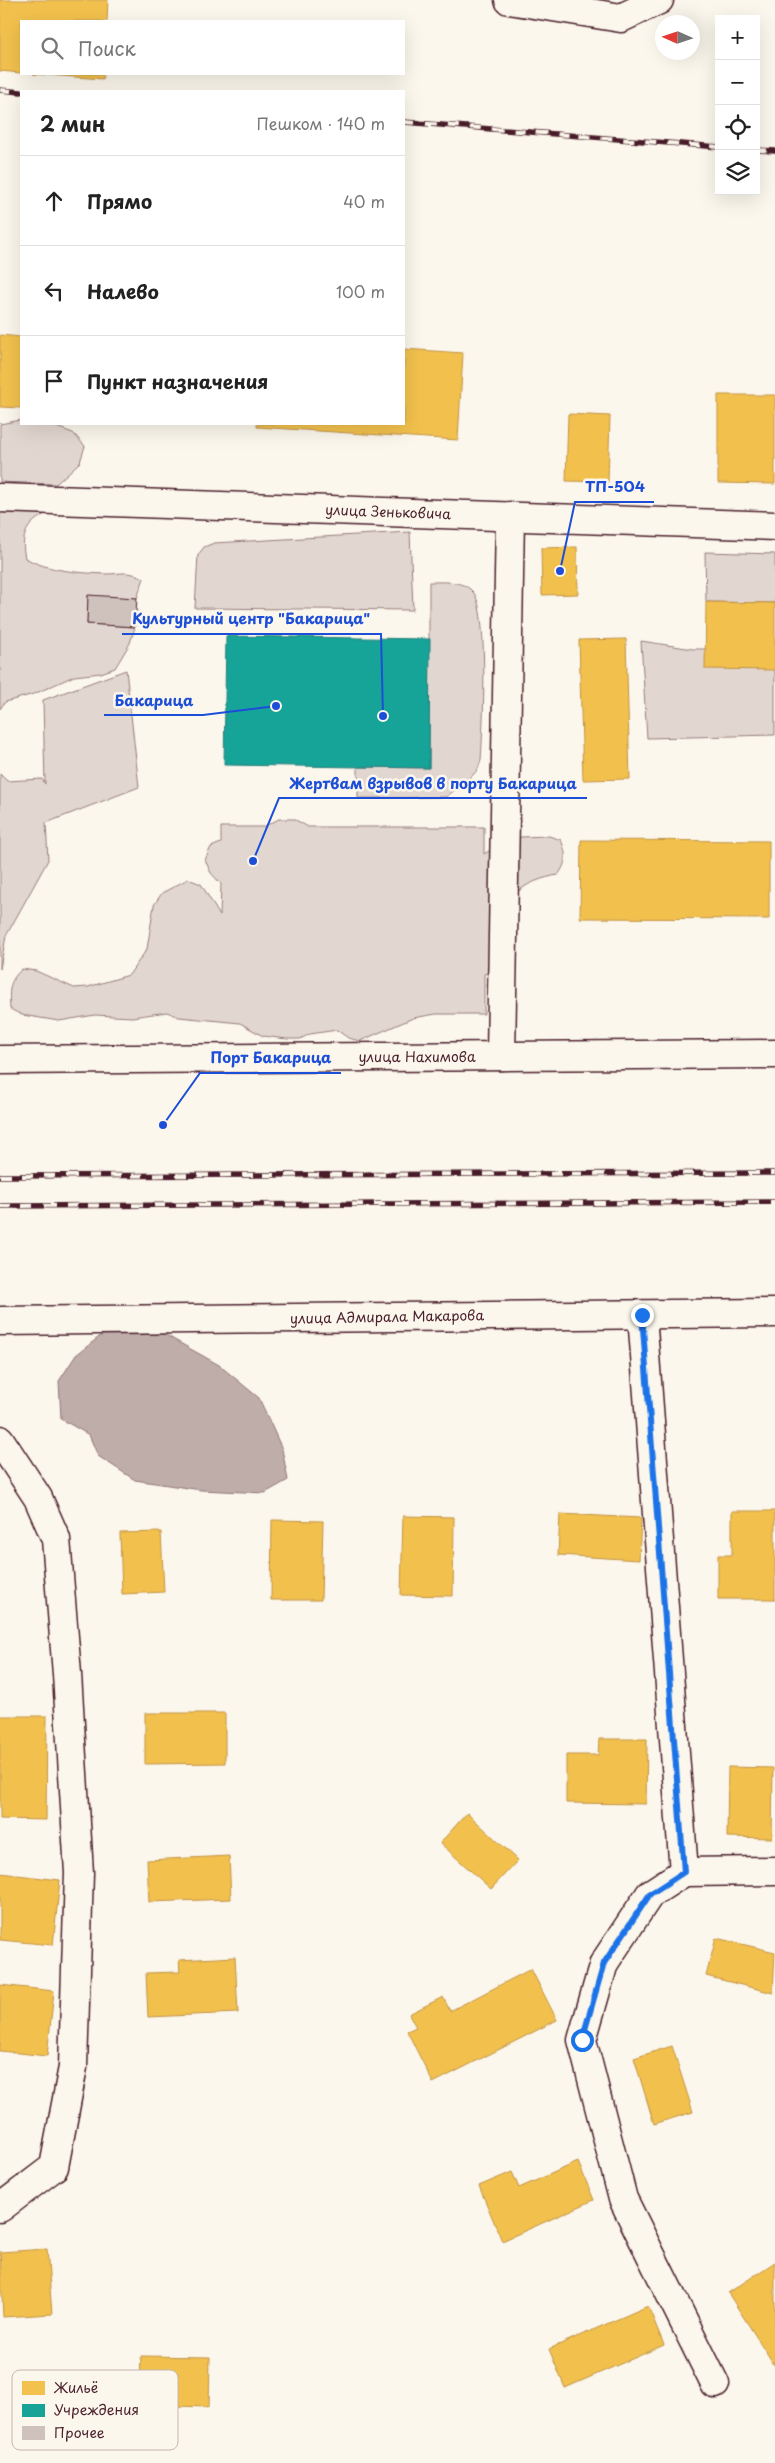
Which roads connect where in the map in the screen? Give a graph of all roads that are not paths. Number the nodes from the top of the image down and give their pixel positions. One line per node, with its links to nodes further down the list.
1 (510, 0): 2 (street)
2 (659, 0)
3 (0, 498): 4 (street, улица Зеньковича)
4 (510, 516): 5 (street, улица Зеньковича); 7 (street)
5 (775, 526)
6 (775, 1054): 7 (street, улица Нахимова)
7 (501, 1056): 8 (street, улица Нахимова)
8 (0, 1060)
9 (775, 1313): 10 (street, улица Адмирала Макарова)
10 (642, 1315): 11 (street, улица Адмирала Макарова); 14 (street)
11 (0, 1322)
12 (0, 1440): 15 (street)
13 (775, 1871): 14 (street)
14 (684, 1872): 16 (street)
15 (0, 2208)
16 (715, 2384)

